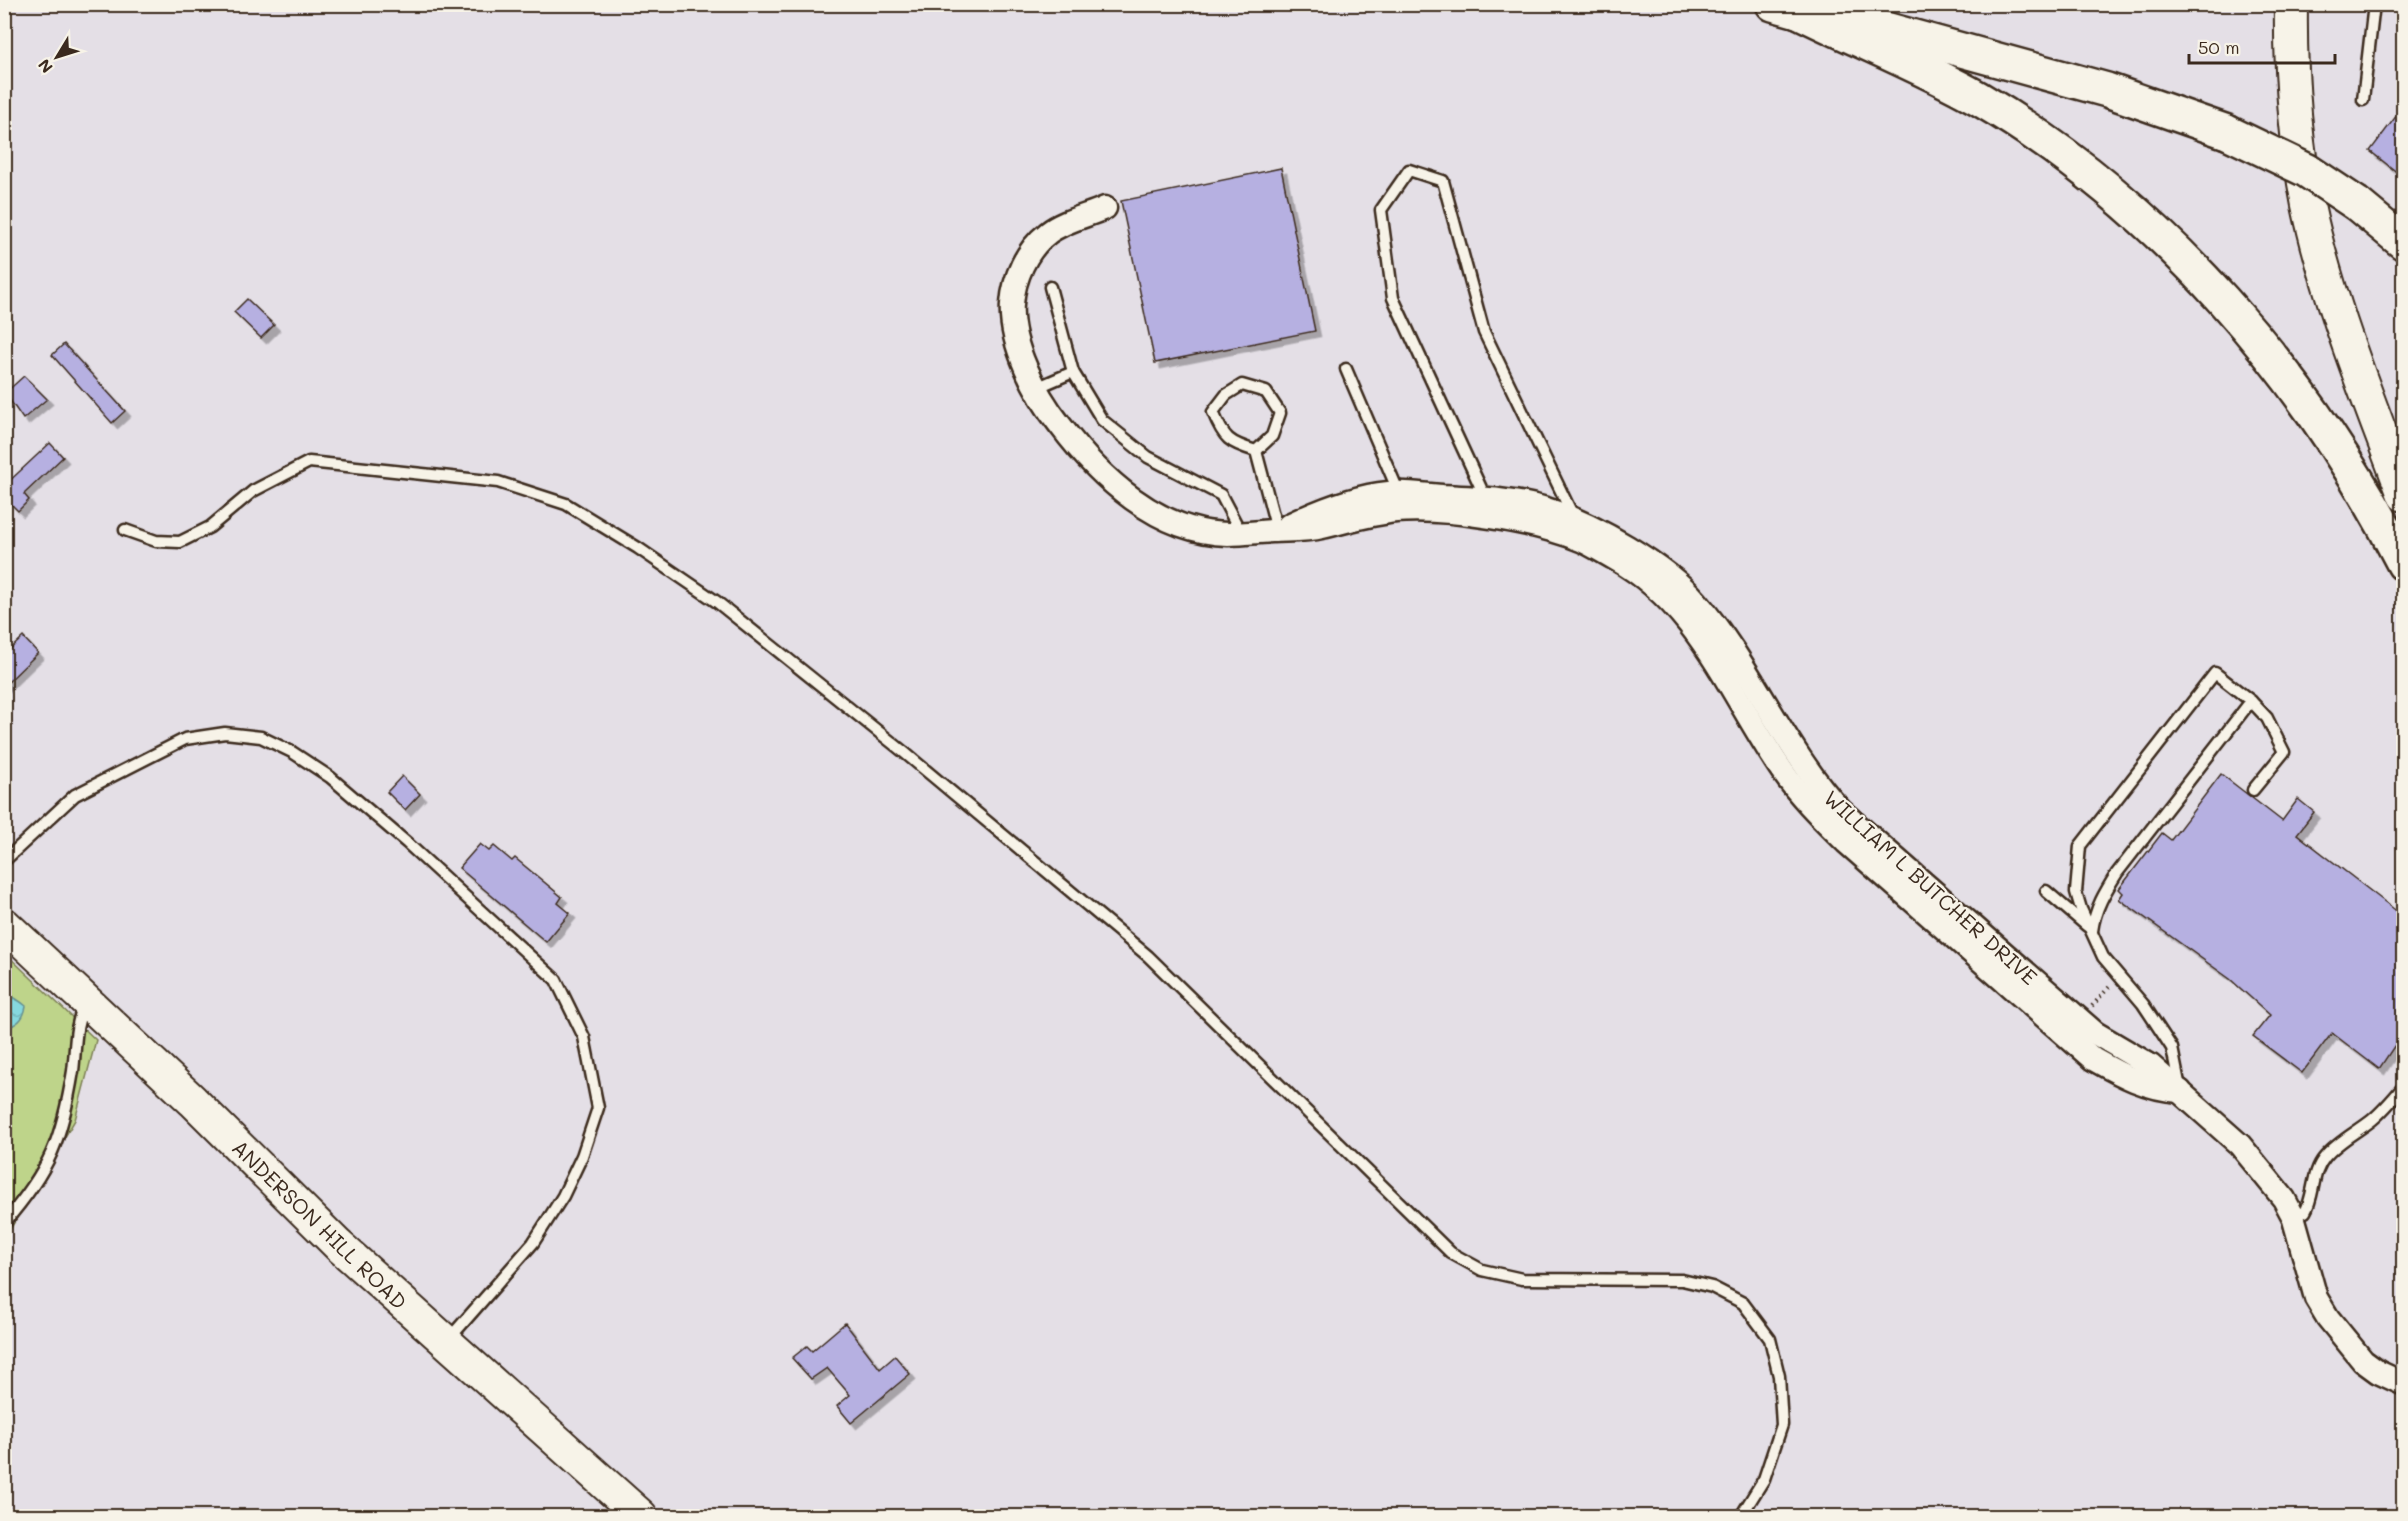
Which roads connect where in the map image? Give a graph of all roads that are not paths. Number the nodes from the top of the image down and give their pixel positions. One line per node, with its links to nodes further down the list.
1 (2291, 4): 12 (main road)
2 (2374, 4): 4 (lane)
3 (1786, 8): 6 (highway, bridge); 19 (highway)
4 (2363, 100)
5 (1105, 208): 10 (street, WILLIAM L BUTCHER DRIVE)
6 (2403, 243)
7 (1050, 287): 9 (lane)
8 (1346, 369): 13 (lane)
9 (1073, 372): 10 (lane); 18 (lane)
10 (1036, 388): 18 (street, WILLIAM L BUTCHER DRIVE)
11 (1256, 451): 11 (lane); 16 (lane)
12 (2403, 495)
13 (1403, 501): 14 (street, WILLIAM L BUTCHER DRIVE); 16 (street, WILLIAM L BUTCHER DRIVE)
14 (1490, 509): 17 (street, WILLIAM L BUTCHER DRIVE); 17 (lane)
15 (125, 530): 34 (lane)
16 (1276, 531): 18 (street, WILLIAM L BUTCHER DRIVE)
17 (1578, 531): 28 (street, WILLIAM L BUTCHER DRIVE); 28 (street, WILLIAM L BUTCHER DRIVE)
18 (1241, 533)
19 (2403, 564)
20 (2252, 702): 21 (lane); 25 (lane); 25 (lane)
21 (2253, 790)
22 (4, 861): 31 (lane)
23 (2046, 891): 25 (lane)
24 (4, 924): 26 (main road, ANDERSON HILL ROAD)
25 (2092, 931): 28 (lane)
26 (86, 1000): 30 (lane); 31 (main road, ANDERSON HILL ROAD)
27 (2403, 1086): 29 (lane)
28 (2180, 1091): 29 (street, WILLIAM L BUTCHER DRIVE)
29 (2292, 1216): 32 (street, WILLIAM L BUTCHER DRIVE)
30 (4, 1223)
31 (446, 1343): 33 (main road, ANDERSON HILL ROAD)
32 (2403, 1384)
33 (641, 1516)
34 (1741, 1516)

